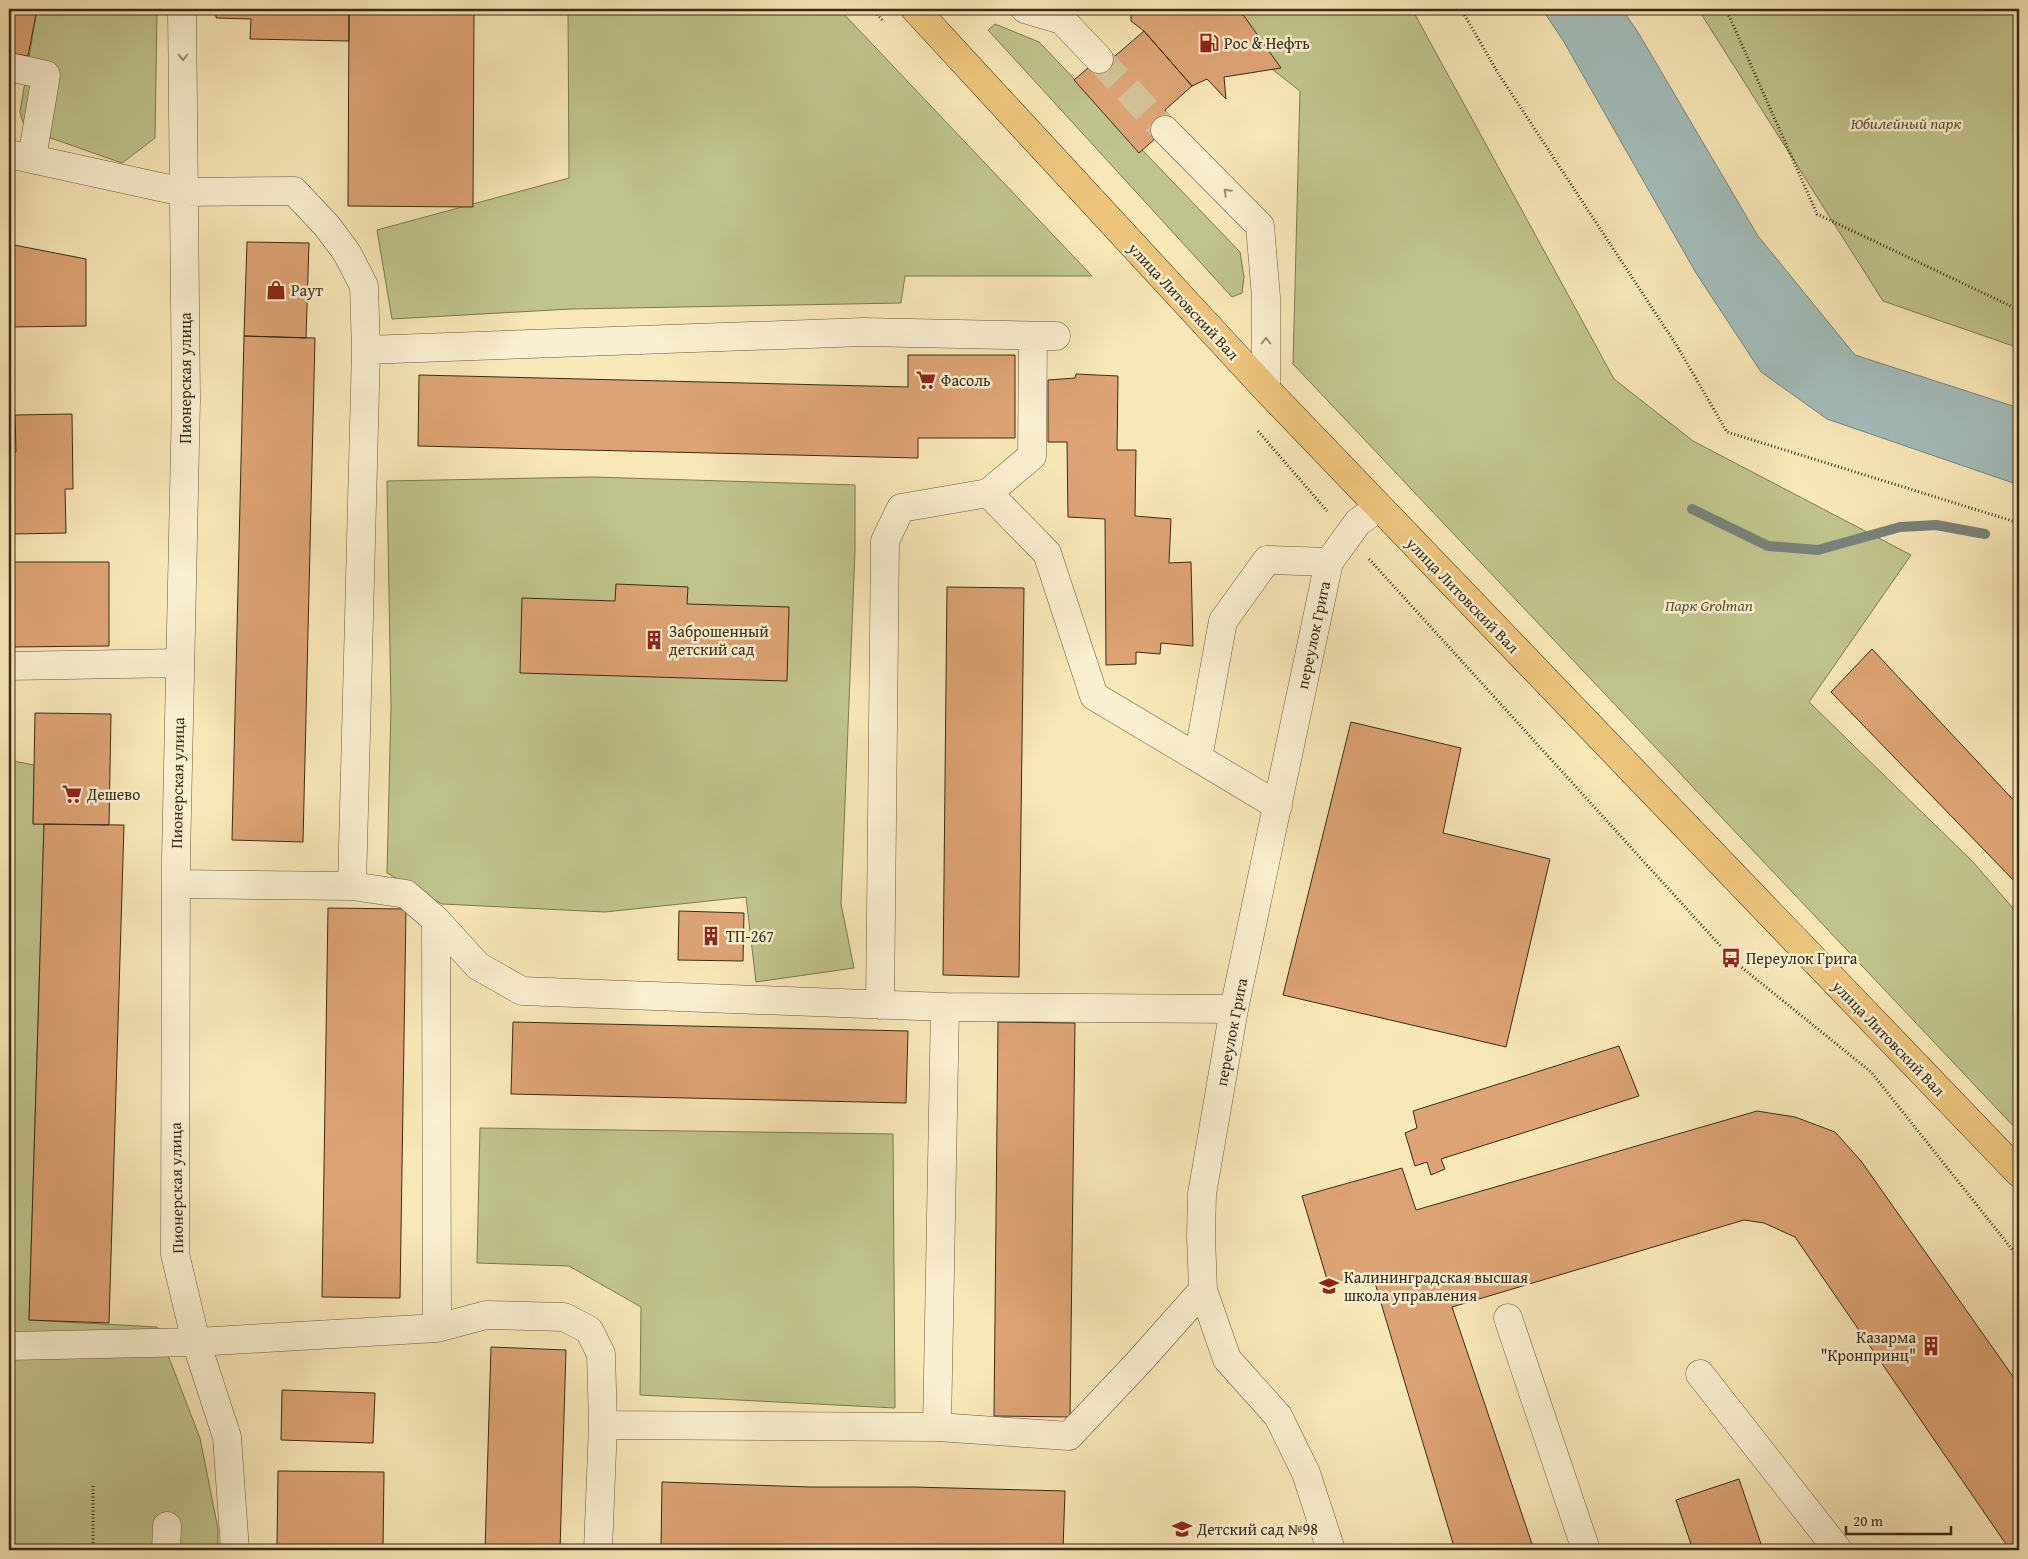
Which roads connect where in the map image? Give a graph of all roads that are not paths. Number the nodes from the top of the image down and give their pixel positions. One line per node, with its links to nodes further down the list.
1 (182, 9): 8 (street, Пионерская улица, one-way to 8)
2 (915, 9): 10 (main road, улица Литовский Вал)
3 (1024, 9): 4 (street)
4 (1099, 59)
5 (9, 68): 7 (street)
6 (1164, 130): 10 (street, one-way to 6)
7 (20, 156): 8 (street)
8 (183, 192): 9 (street); 14 (street, Пионерская улица)
9 (366, 350): 11 (street); 19 (street)
10 (1266, 390): 12 (main road, улица Литовский Вал)
11 (988, 493): 16 (street); 21 (street)
12 (1379, 507): 13 (street, переулок Грига); 24 (main road, улица Литовский Вал)
13 (1329, 562): 16 (street); 17 (street, переулок Грига)
14 (180, 663): 15 (street); 18 (street, Пионерская улица)
15 (9, 666)
16 (1198, 758): 17 (street)
17 (1278, 806): 23 (street, переулок Грига)
18 (176, 884): 19 (street); 28 (street, Пионерская улица)
19 (352, 886): 20 (street)
20 (436, 920): 21 (street); 27 (street)
21 (880, 1005): 22 (street)
22 (944, 1007): 23 (street); 32 (street)
23 (1234, 1009): 25 (street, переулок Грига)
24 (2019, 1173)
25 (1202, 1290): 32 (street); 35 (street, переулок Грига)
26 (1508, 1318): 36 (street)
27 (437, 1328): 28 (street); 31 (street)
28 (196, 1342): 29 (street); 33 (street, Пионерская улица)
29 (9, 1346)
30 (1700, 1374): 37 (street)
31 (603, 1425): 32 (street); 34 (street)
32 (937, 1427)
33 (235, 1550)
34 (598, 1550)
35 (1330, 1550)
36 (1586, 1550)
37 (1838, 1550)

